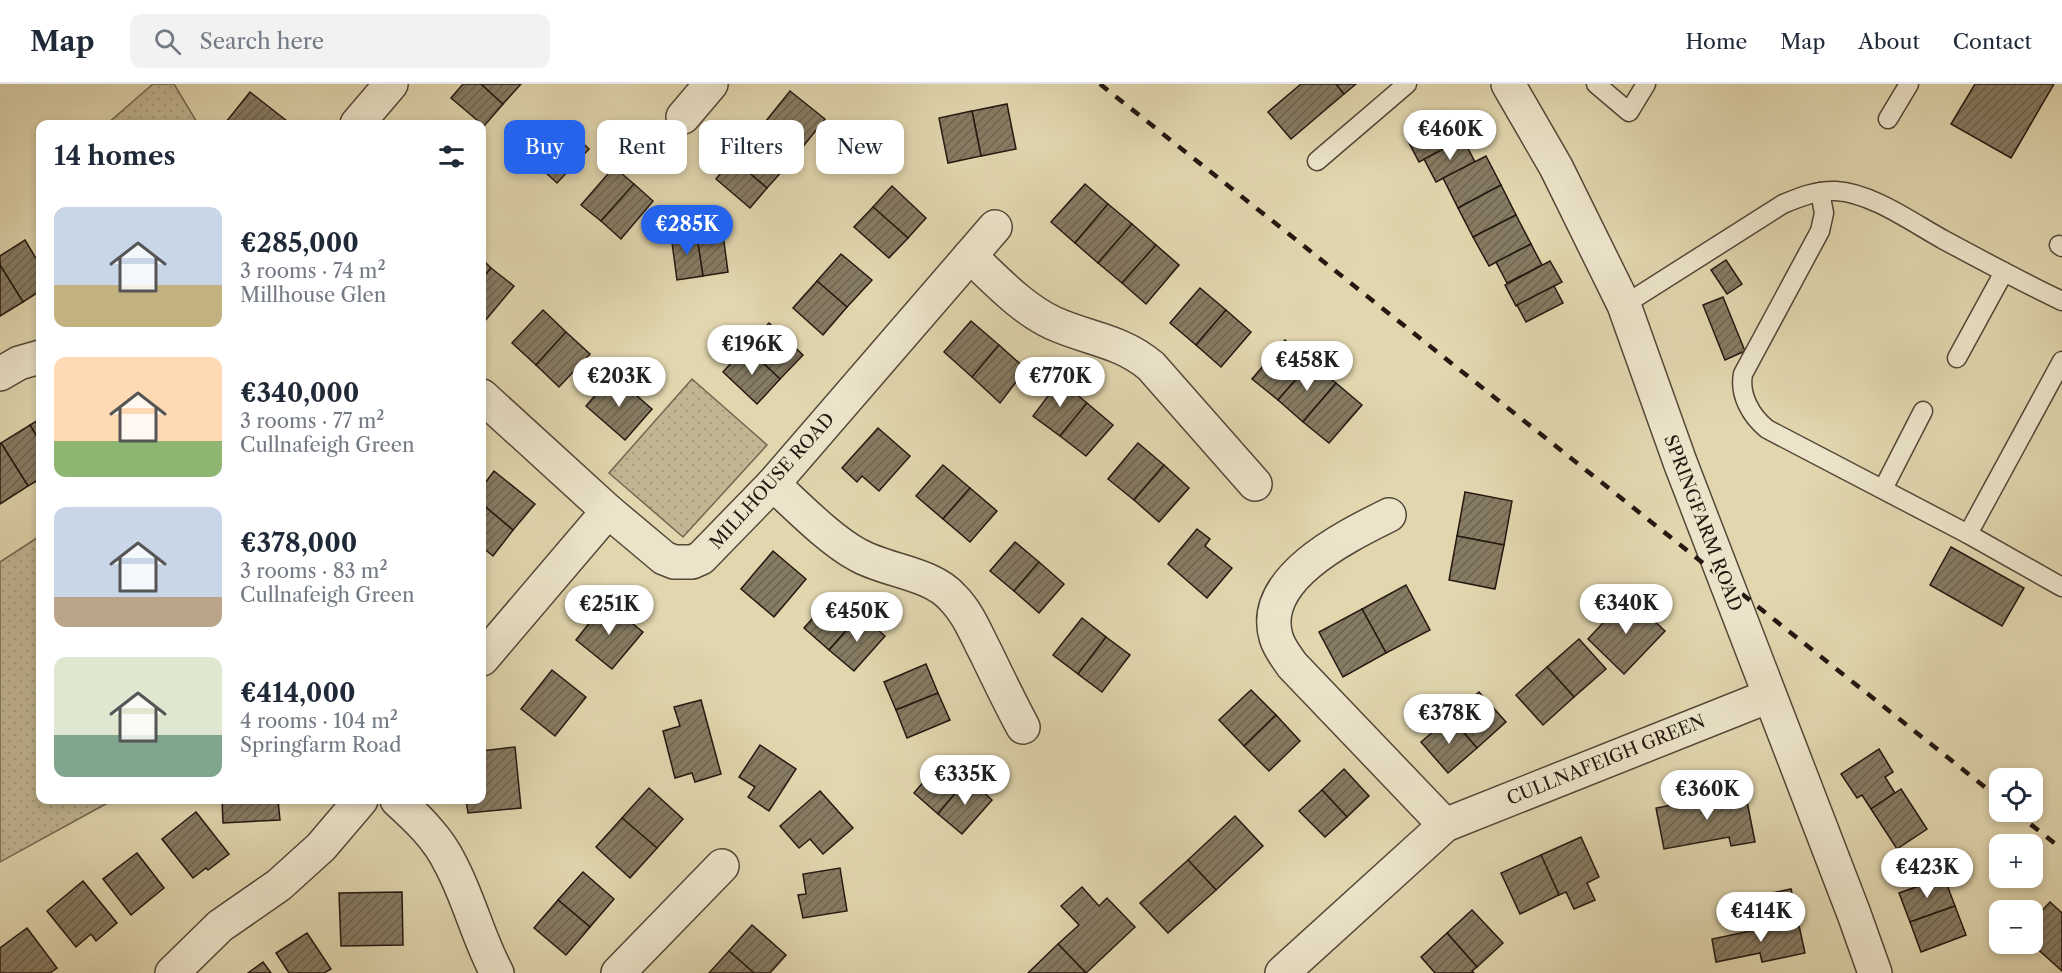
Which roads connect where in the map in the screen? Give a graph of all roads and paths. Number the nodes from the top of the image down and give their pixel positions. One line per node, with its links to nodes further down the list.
1 (391, 84): 10 (street)
2 (711, 84): 8 (street)
3 (1407, 84): 11 (lane)
4 (1508, 84): 17 (street, SPRINGFARM ROAD)
5 (1596, 84): 6 (lane)
6 (1646, 84)
7 (1909, 84): 9 (lane)
8 (683, 117)
9 (1888, 119)
10 (360, 120)
11 (1317, 161)
12 (1820, 192): 15 (lane); 17 (lane); 26 (lane)
13 (995, 227): 14 (street, MILLHOUSE ROAD)
14 (970, 256): 24 (street, MILLHOUSE ROAD); 25 (street)
15 (2004, 272): 16 (lane); 19 (lane)
16 (2062, 302)
17 (1624, 305): 32 (street, SPRINGFARM ROAD)
18 (36, 358): 21 (street)
19 (1957, 358)
20 (2062, 362): 29 (lane)
21 (0, 375)
22 (486, 400): 27 (street)
23 (1923, 411): 26 (lane)
24 (773, 484): 27 (street, MILLHOUSE ROAD); 33 (street)
25 (1255, 484)
26 (1883, 489): 29 (lane)
27 (608, 511): 31 (street)
28 (1389, 515): 36 (street)
29 (1968, 534): 30 (lane)
30 (2062, 587)
31 (486, 654)
32 (1769, 696): 36 (street, CULLNAFEIGH GREEN); 42 (street, SPRINGFARM ROAD)
33 (1023, 727)
34 (358, 804): 38 (street)
35 (401, 804): 39 (street)
36 (1444, 825): 41 (street, CULLNAFEIGH GREEN)
37 (722, 866): 40 (street)
38 (172, 973)
39 (497, 973)
40 (618, 973)
41 (1282, 973)
42 (1875, 973)

